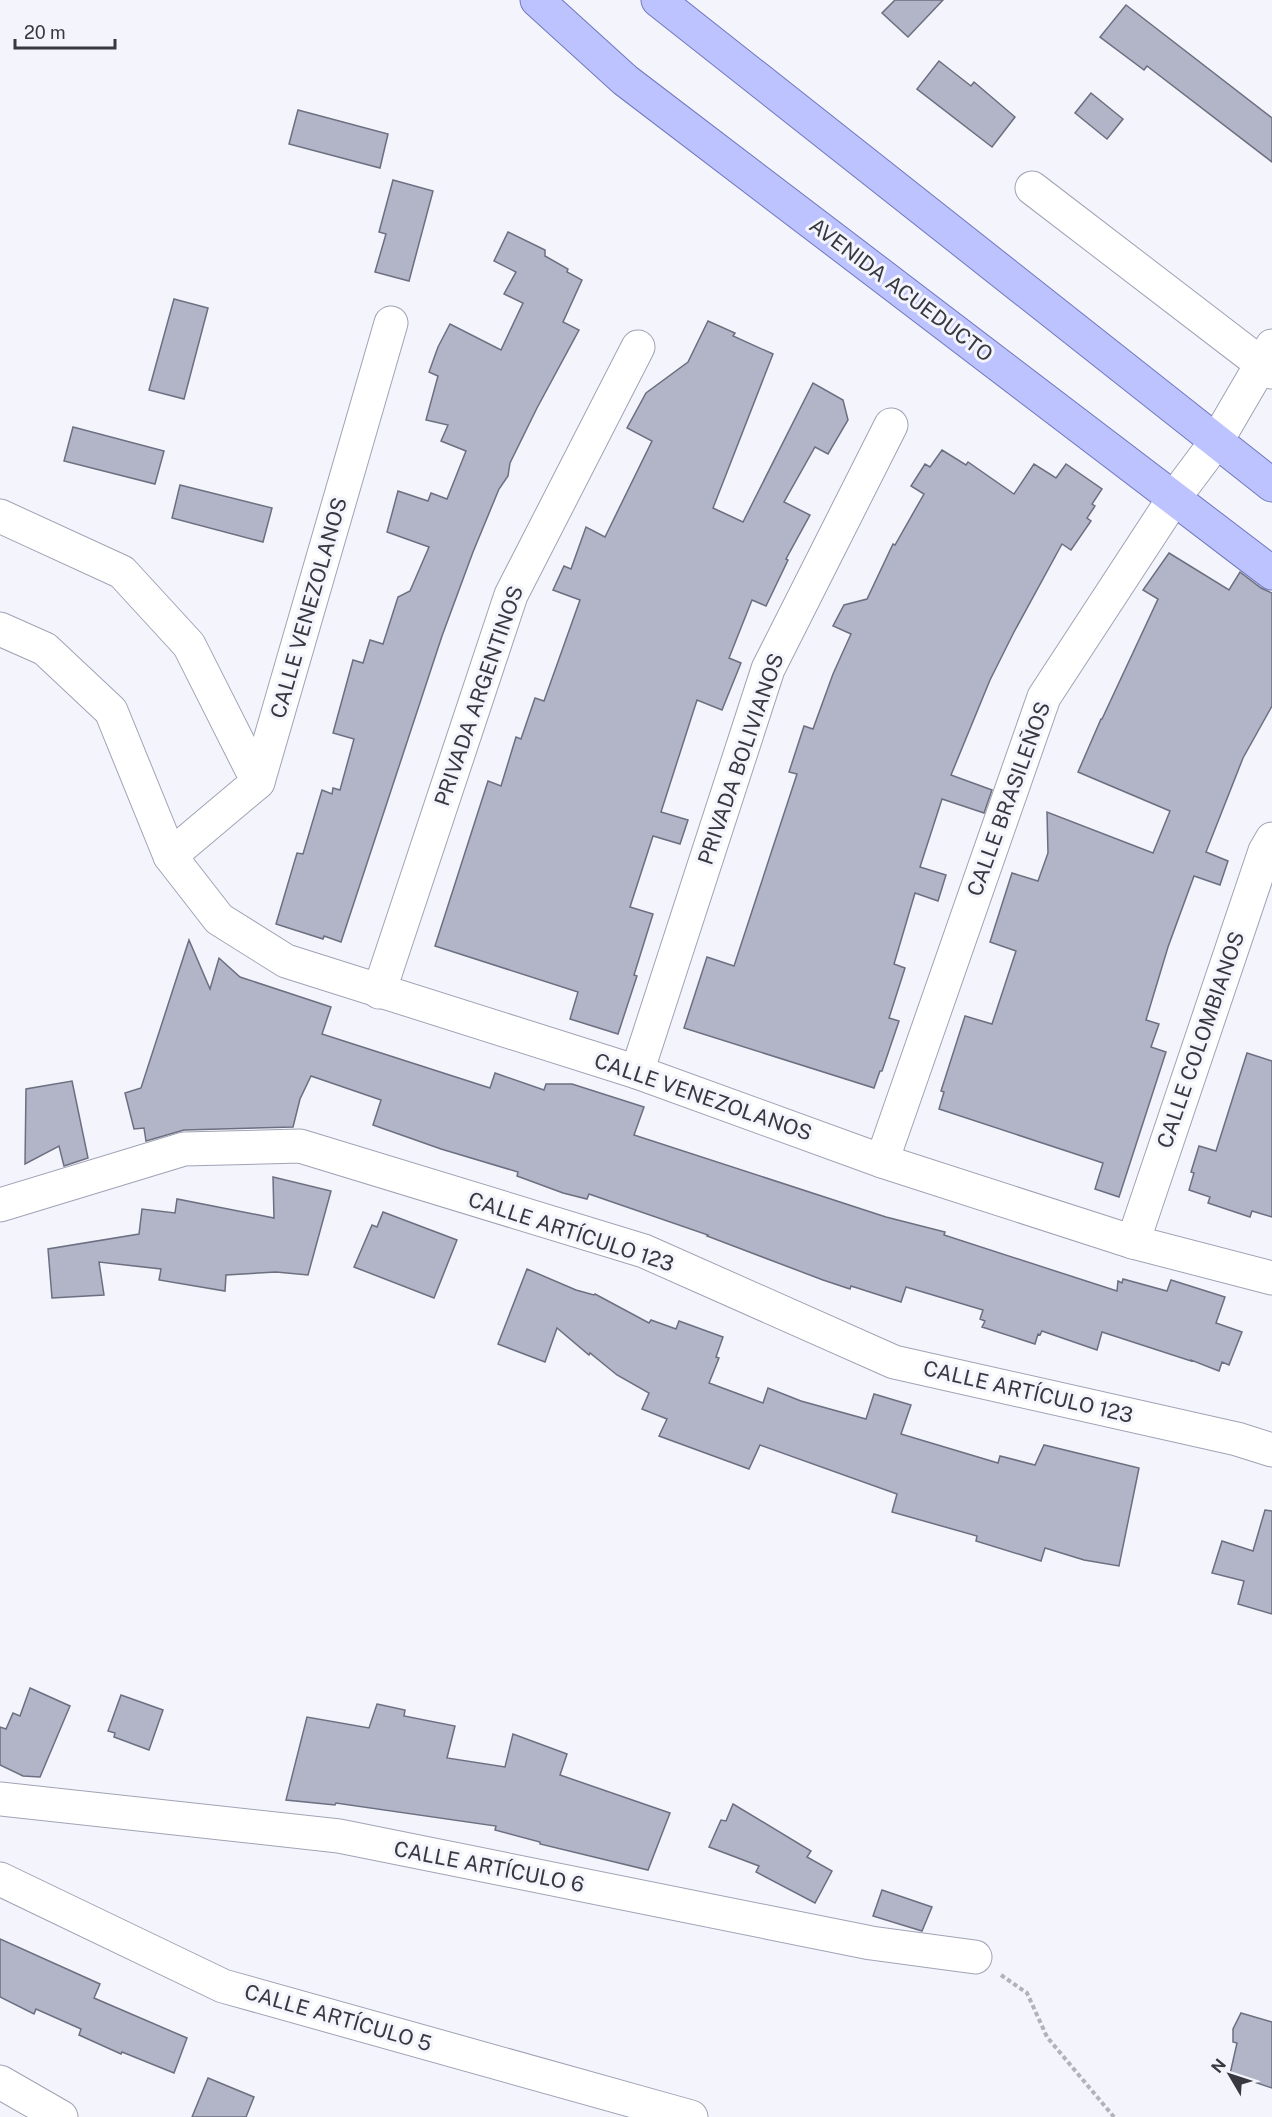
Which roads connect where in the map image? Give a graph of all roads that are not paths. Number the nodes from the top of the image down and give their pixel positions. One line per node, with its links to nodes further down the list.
1 (537, 0): 10 (main road, AVENIDA ACUEDUCTO)
2 (658, 0): 8 (main road)
3 (1032, 188): 6 (street)
4 (391, 323): 14 (street, CALLE VENEZOLANOS)
5 (638, 347): 17 (street, PRIVADA ARGENTINOS)
6 (1269, 361): 8 (street, CALLE BRASILEÑOS)
7 (891, 425): 18 (street, PRIVADA BOLIVIANOS)
8 (1216, 442): 9 (main road); 10 (street, CALLE BRASILEÑOS)
9 (1272, 485)
10 (1174, 498): 12 (main road, AVENIDA ACUEDUCTO); 19 (street, CALLE BRASILEÑOS)
11 (0, 516): 14 (street)
12 (1272, 573)
13 (0, 629): 16 (street, CALLE VENEZOLANOS)
14 (258, 782): 16 (street)
15 (1272, 839): 21 (street, CALLE COLOMBIANOS)
16 (170, 856): 17 (street, CALLE VENEZOLANOS)
17 (379, 992): 18 (street, CALLE VENEZOLANOS)
18 (637, 1072): 19 (street, CALLE VENEZOLANOS)
19 (882, 1161): 21 (street, CALLE VENEZOLANOS)
20 (0, 1205): 23 (street, CALLE ARTÍCULO 123)
21 (1133, 1242): 22 (street, CALLE VENEZOLANOS)
22 (1272, 1278)
23 (1272, 1450)
24 (0, 1799): 26 (street, CALLE ARTÍCULO 6)
25 (0, 1879): 29 (street, CALLE ARTÍCULO 5)
26 (975, 1957)
27 (0, 2082): 28 (street)
28 (61, 2117)
29 (691, 2117)

